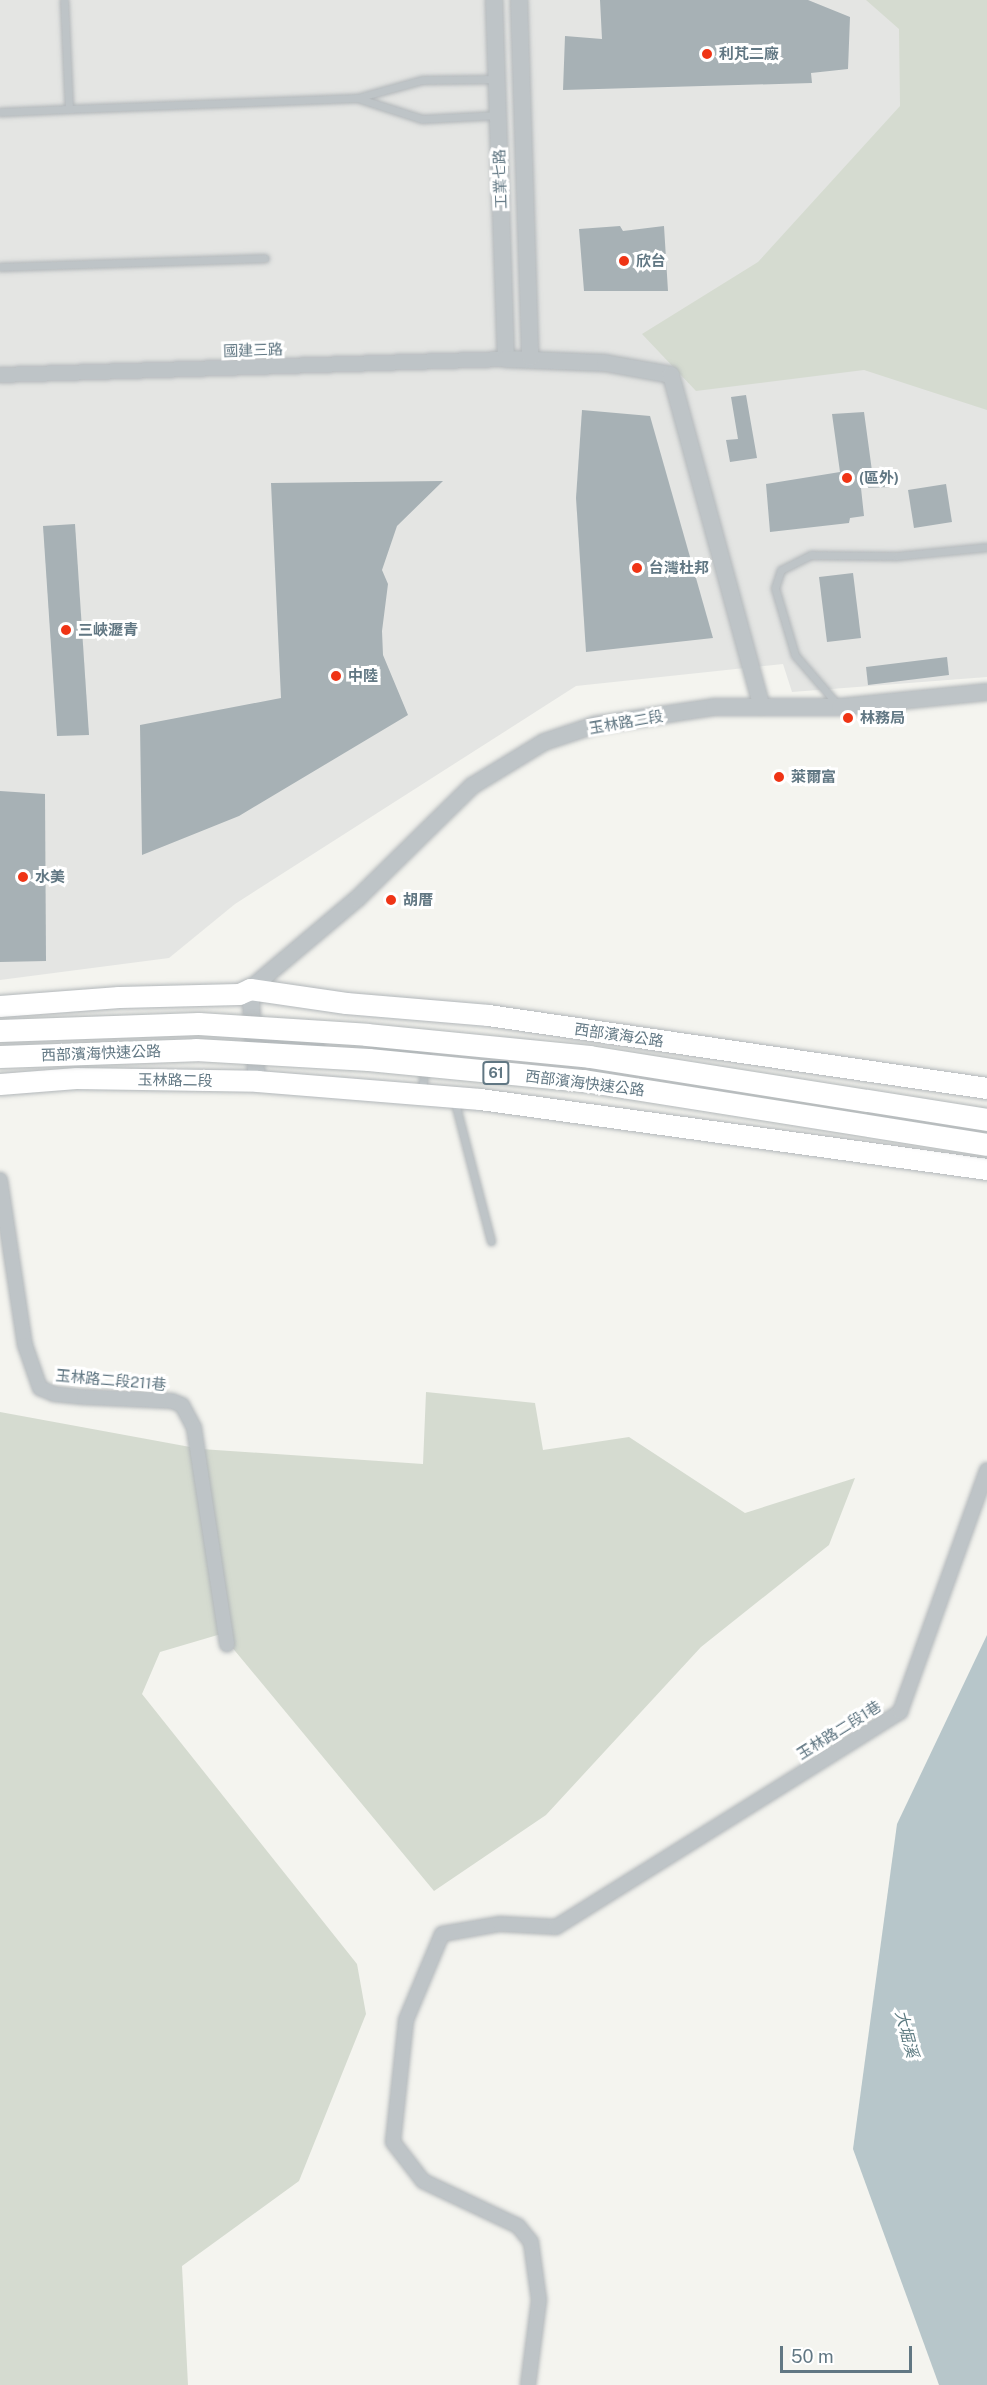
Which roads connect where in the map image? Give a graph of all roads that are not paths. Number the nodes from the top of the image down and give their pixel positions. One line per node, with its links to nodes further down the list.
1 (64, 0): 6 (lane)
2 (494, 0): 4 (street, 工業七路)
3 (519, 0): 11 (street, 工業七路)
4 (496, 79): 5 (lane); 8 (street, 工業七路)
5 (357, 98): 6 (lane); 8 (lane)
6 (69, 109): 7 (lane)
7 (0, 112)
8 (498, 116): 12 (street, 工業七路)
9 (265, 258): 10 (lane)
10 (0, 267)
11 (530, 358): 12 (street); 16 (street)
12 (506, 359): 13 (street, 國建三路)
13 (0, 375)
14 (987, 547): 17 (lane)
15 (987, 692): 17 (street, 玉林路二段)
16 (762, 707): 17 (street, 玉林路二段); 18 (street, 玉林路二段)
17 (840, 707)
18 (250, 989): 19 (main road, 玉林路二段); 21 (street); 27 (main road, 西部濱海公路)
19 (0, 1006)
20 (0, 1031): 30 (highway, 西部濱海快速公路 / 61, bridge)
21 (256, 1038): 22 (lane); 25 (street)
22 (326, 1046)
23 (359, 1048): 28 (lane)
24 (0, 1058): 31 (highway, 西部濱海快速公路 / 61, bridge)
25 (257, 1081): 26 (main road, 玉林路二段 / 61); 28 (main road, 61)
26 (0, 1084)
27 (987, 1088)
28 (422, 1094): 29 (main road, 61)
29 (453, 1096): 32 (main road, 61); 34 (lane)
30 (987, 1120)
31 (987, 1145)
32 (987, 1169)
33 (0, 1180): 36 (street, 玉林路二段211巷)
34 (491, 1241)
35 (987, 1470): 37 (street, 玉林路二段1巷)
36 (227, 1644)
37 (528, 2385)

